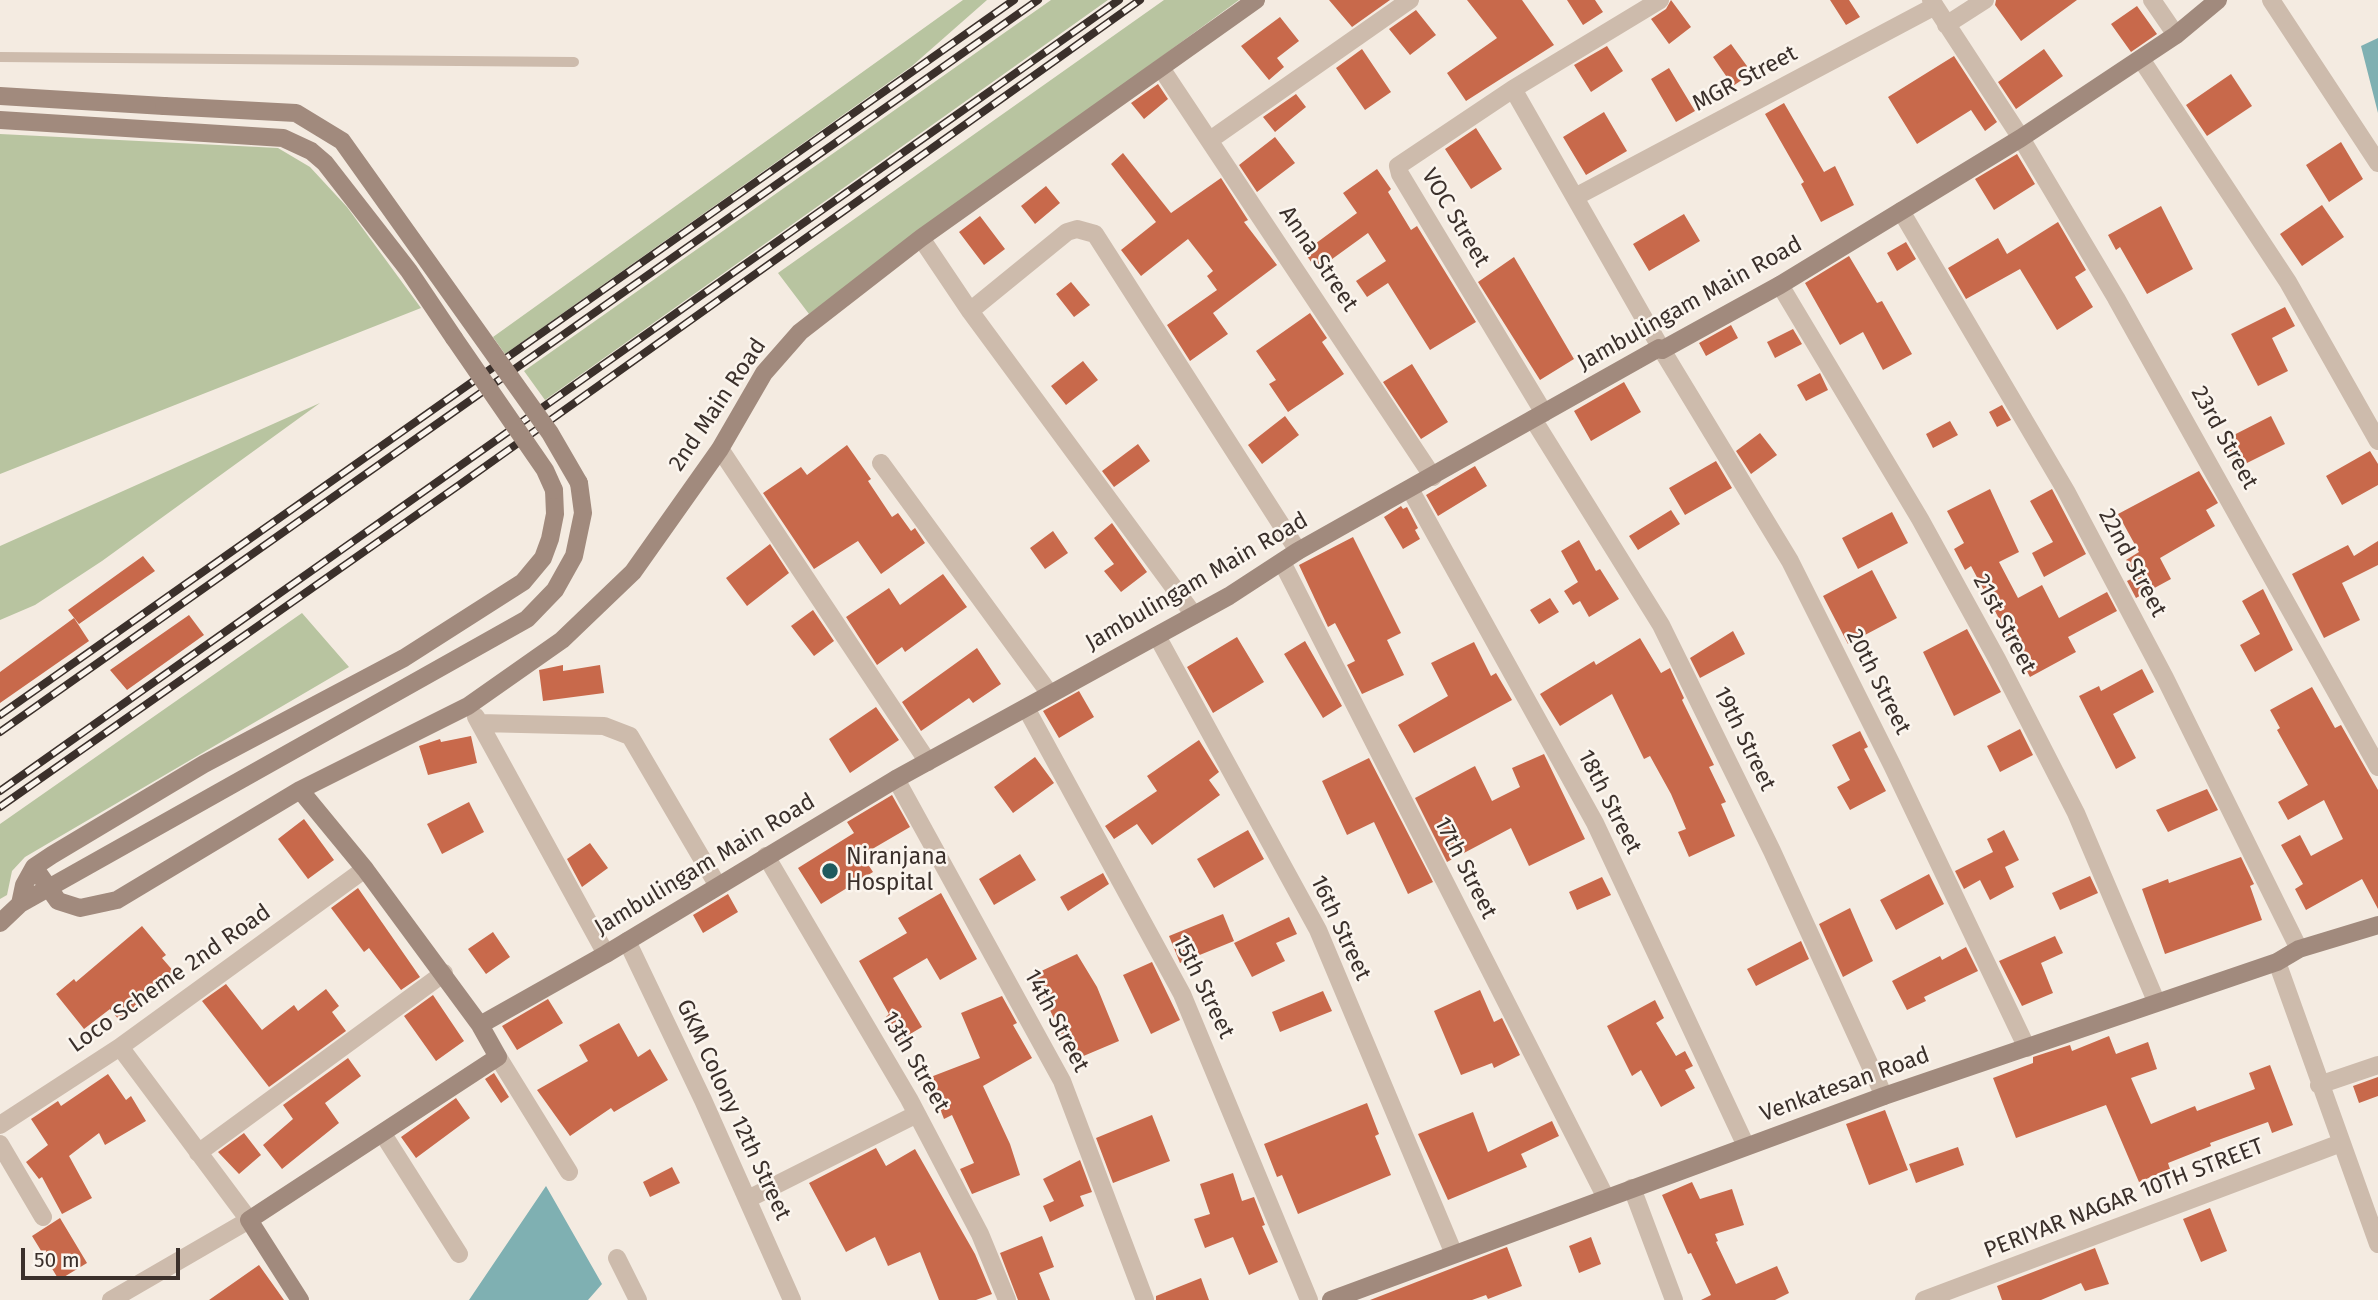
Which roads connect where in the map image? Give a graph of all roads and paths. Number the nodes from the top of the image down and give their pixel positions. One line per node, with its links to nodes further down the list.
1 (1256, 0): 14 (street, 2nd Main Road)
2 (1410, 0): 19 (street)
3 (1660, 0): 15 (street)
4 (1985, 0): 9 (street)
5 (2152, 0): 10 (street)
6 (2218, 0): 10 (street, Jambulingam Main Road)
7 (2271, 0): 20 (street)
8 (1933, 3): 9 (street, 23rd Street); 21 (street, MGR Street)
9 (1947, 25): 18 (street, 23rd Street)
10 (2176, 35): 12 (street, Jambulingam Main Road)
11 (0, 57): 13 (lane)
12 (2141, 59): 18 (street, Jambulingam Main Road); 28 (street)
13 (574, 62)
14 (1161, 68): 19 (street, Anna Street); 23 (street, 2nd Main Road)
15 (1513, 89): 21 (street, 20th Street); 27 (street, VOC Street)
16 (0, 96): 49 (street, bridge)
17 (0, 120): 46 (street, bridge)
18 (2021, 138): 22 (street, Jambulingam Main Road); 42 (street, 23rd Street)
19 (1210, 140): 31 (street, Anna Street)
20 (2378, 163)
21 (1577, 196): 26 (street, 20th Street)
22 (1901, 211): 24 (street, Jambulingam Main Road); 54 (street, 22nd Street)
23 (921, 238): 25 (street); 29 (street, 2nd Main Road)
24 (1780, 285): 26 (street, Jambulingam Main Road); 58 (street, 21st Street)
25 (970, 311): 33 (street); 35 (street)
26 (1662, 350): 27 (street, Jambulingam Main Road); 61 (street, 20th Street)
27 (1538, 416): 31 (street, Jambulingam Main Road); 65 (street, 19th Street)
28 (2378, 441)
29 (720, 449): 38 (street, 2nd Main Road); 41 (street)
30 (881, 463): 37 (street)
31 (1433, 477): 32 (street, Jambulingam Main Road)
32 (1410, 489): 33 (street, Jambulingam Main Road); 71 (street, 18th Street)
33 (1298, 551): 34 (street, Jambulingam Main Road)
34 (1282, 562): 35 (street, Jambulingam Main Road); 75 (street, 17th Street)
35 (1194, 615): 36 (street, Jambulingam Main Road)
36 (1157, 636): 37 (street, Jambulingam Main Road); 81 (street, 16th Street)
37 (1050, 694): 39 (street, Jambulingam Main Road)
38 (468, 706): 40 (street); 44 (street, 2nd Main Road)
39 (1026, 708): 41 (street, Jambulingam Main Road); 90 (street, 15th Street)
40 (480, 723): 48 (street); 55 (street)
41 (928, 762): 43 (street, Jambulingam Main Road)
42 (2378, 767)
43 (896, 779): 45 (street, Jambulingam Main Road); 89 (street, 14th Street)
44 (300, 790): 47 (street); 49 (street, 2nd Main Road)
45 (766, 856): 48 (street, Jambulingam Main Road); 66 (street, 13th Street)
46 (34, 867): 49 (street); 50 (street)
47 (365, 869): 57 (street); 60 (street, Loco Scheme 2nd Road)
48 (718, 886): 53 (street, Jambulingam Main Road)
49 (50, 889): 50 (street)
50 (20, 904): 51 (street)
51 (0, 923)
52 (2378, 925): 54 (street, Venkatesan Road)
53 (627, 942): 55 (street, Jambulingam Main Road); 76 (street, GKM Colony 12th Street)
54 (2299, 949): 56 (street, Venkatesan Road)
55 (606, 954): 59 (street, Jambulingam Main Road)
56 (2277, 962): 58 (street, Venkatesan Road); 64 (street)
57 (444, 973): 59 (street); 72 (street)
58 (2156, 1001): 61 (street, Venkatesan Road)
59 (480, 1025): 62 (street)
60 (120, 1047): 67 (street, Loco Scheme 2nd Road); 72 (street)
61 (2027, 1048): 65 (street, Venkatesan Road)
62 (498, 1057): 68 (street); 73 (street)
63 (2378, 1065): 64 (street)
64 (2319, 1085): 70 (street)
65 (1884, 1096): 71 (street, Venkatesan Road)
66 (917, 1114): 76 (street); 88 (street, 13th Street)
67 (0, 1125)
68 (383, 1134): 78 (street); 80 (street)
69 (0, 1143): 77 (street)
70 (2341, 1143): 79 (street); 93 (street, PERIYAR NAGAR 10TH STREET)
71 (1746, 1146): 74 (street, Venkatesan Road)
72 (198, 1153): 78 (street)
73 (569, 1172)
74 (1632, 1188): 75 (street, Venkatesan Road); 92 (street)
75 (1605, 1196): 81 (street, Venkatesan Road)
76 (748, 1199): 87 (street, GKM Colony 12th Street)
77 (43, 1217)
78 (249, 1220): 83 (street); 85 (street)
79 (2378, 1244)
80 (460, 1254)
81 (1454, 1254): 91 (street, Venkatesan Road)
82 (617, 1258): 86 (street)
83 (130, 1295): 84 (street)
84 (111, 1300)
85 (300, 1300)
86 (638, 1300)
87 (792, 1300)
88 (1007, 1300)
89 (1145, 1300)
90 (1309, 1300)
91 (1331, 1300)
92 (1674, 1300)
93 (1924, 1300)

